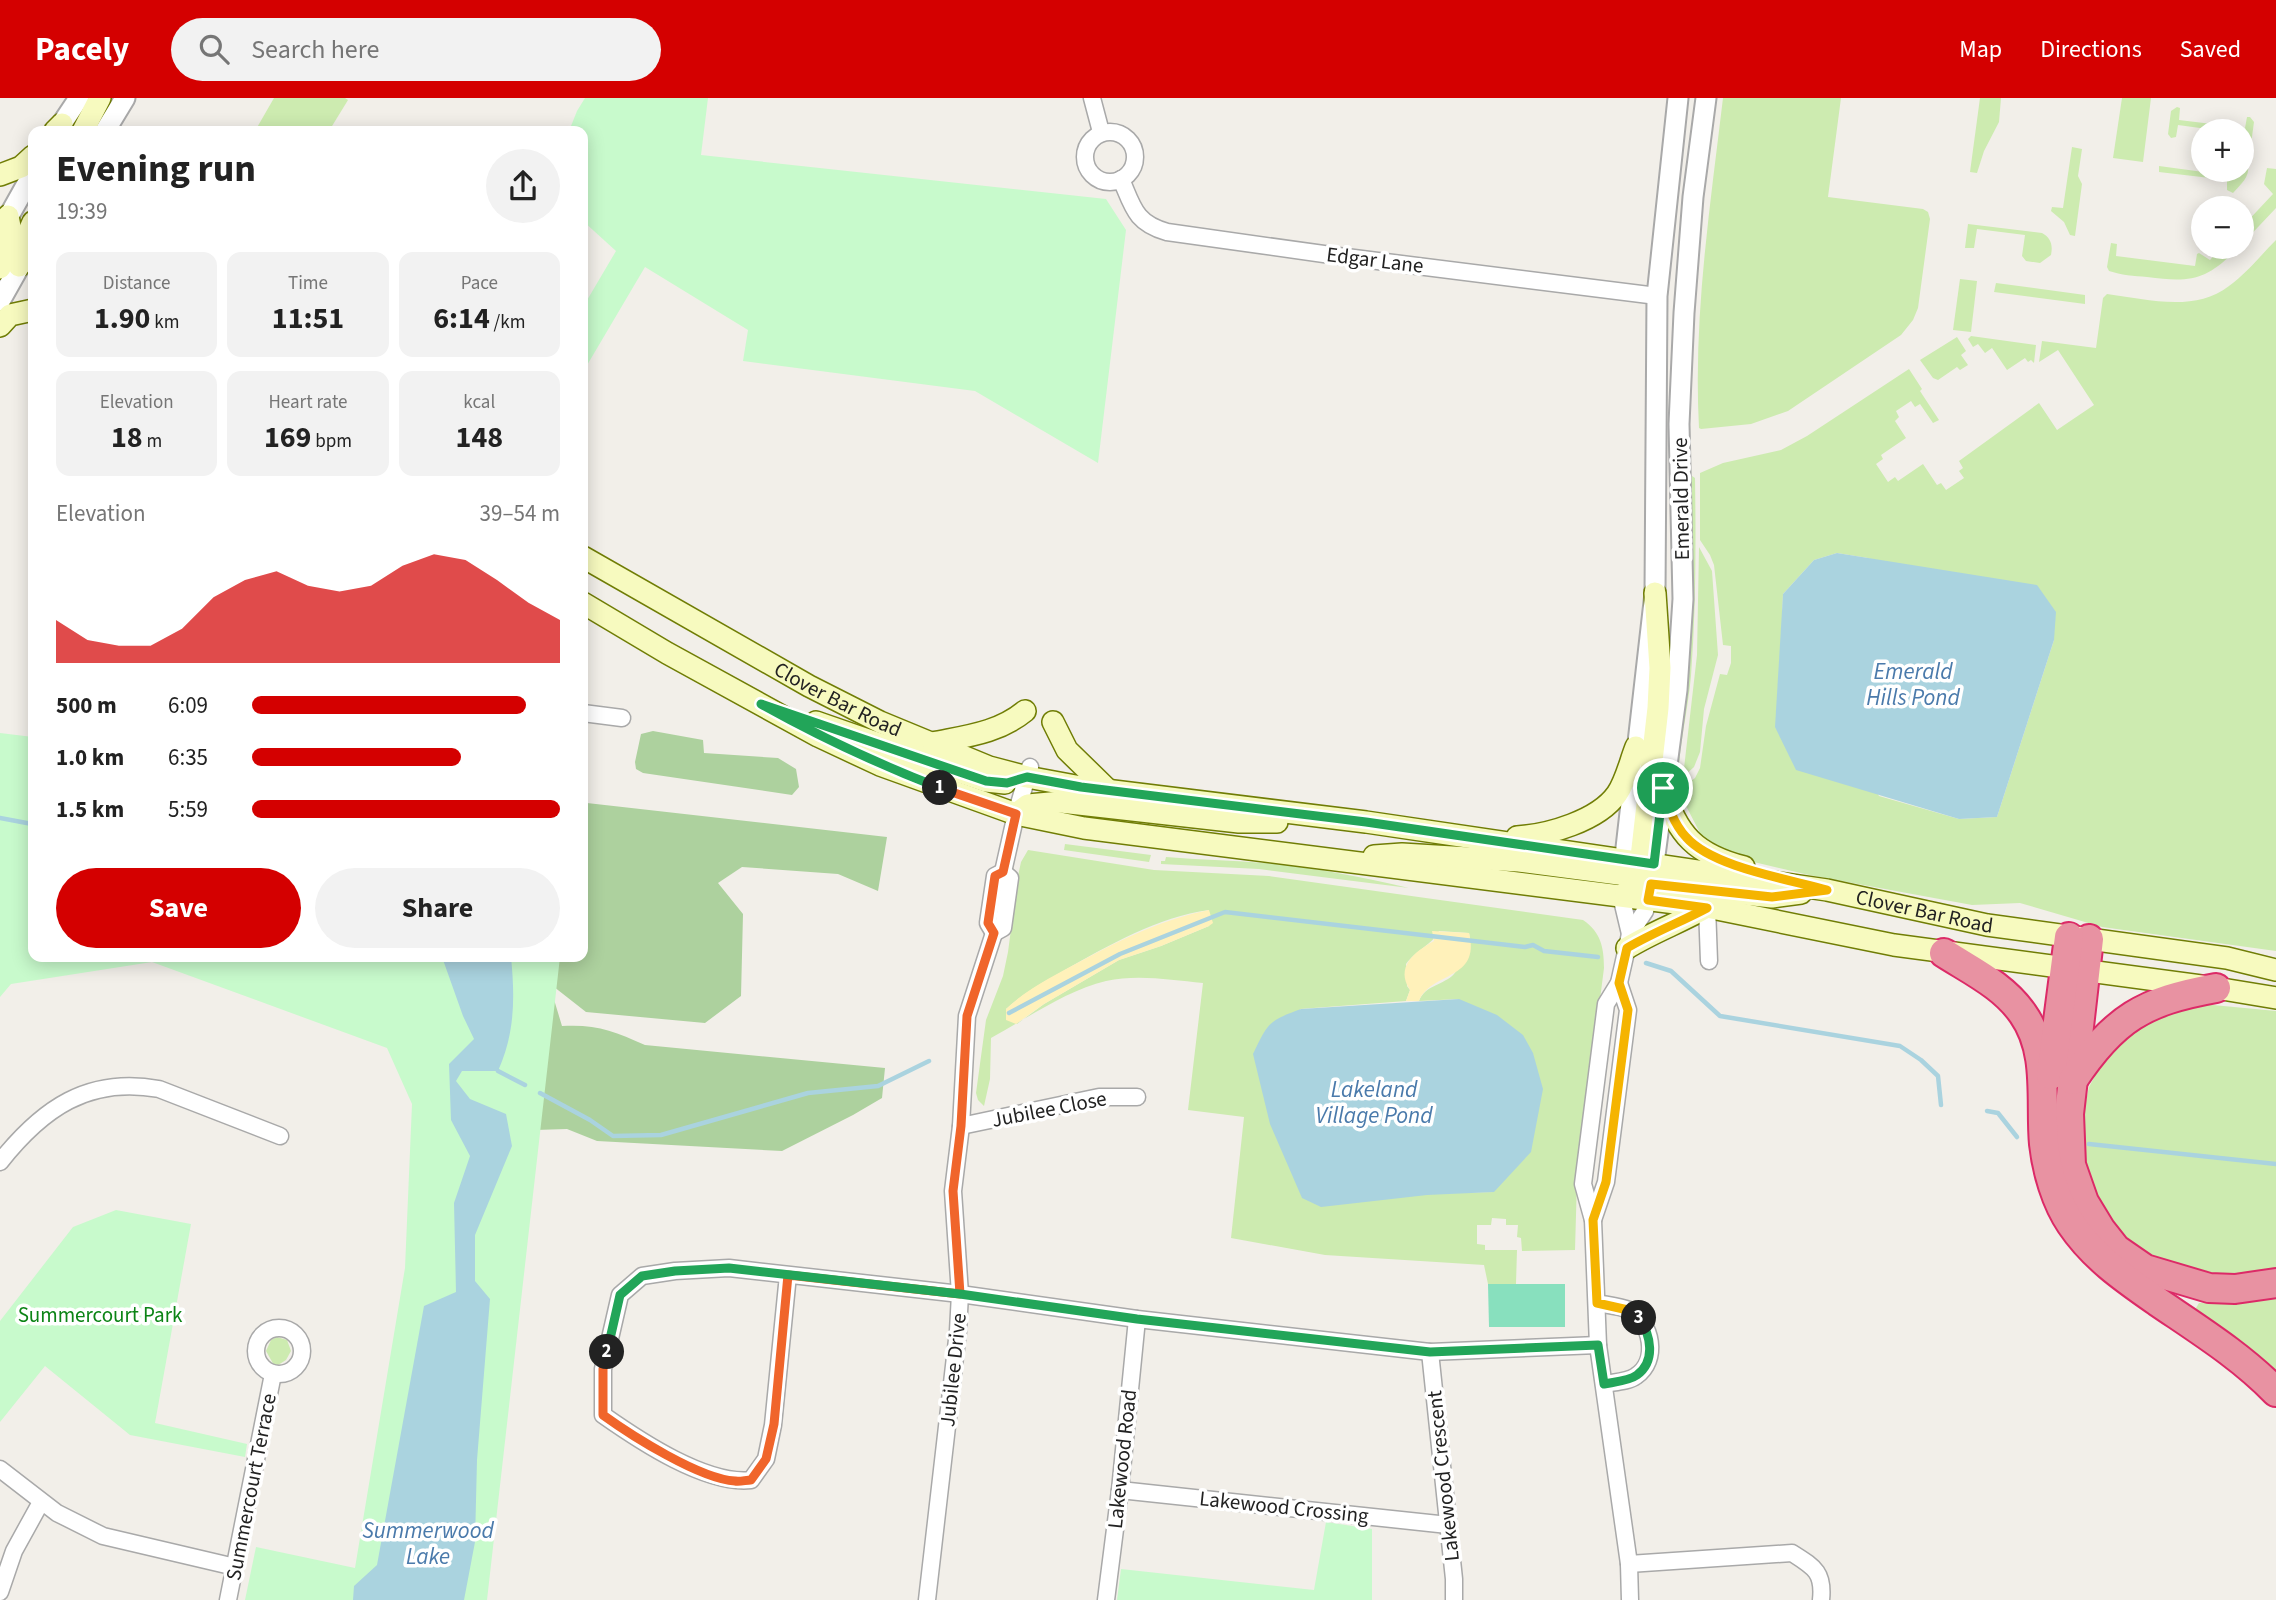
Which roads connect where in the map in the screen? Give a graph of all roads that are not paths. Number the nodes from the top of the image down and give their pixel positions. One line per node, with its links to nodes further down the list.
1 (79, 98): 7 (street)
2 (100, 98): 8 (main road)
3 (125, 98): 9 (street)
4 (1092, 98): 10 (street)
5 (1678, 98): 16 (street, Emerald Drive)
6 (1706, 98): 31 (street, Emerald Drive)
7 (60, 126)
8 (86, 126)
9 (108, 126)
10 (1101, 132): 13 (street); 13 (street)
11 (28, 161): 12 (main road)
12 (0, 175)
13 (1121, 179): 16 (street, Edgar Lane)
14 (28, 195): 15 (street)
15 (17, 242): 17 (street)
16 (1657, 296): 21 (street, Emerald Drive)
17 (0, 301)
18 (28, 311): 19 (main road)
19 (0, 326)
20 (588, 559): 28 (main road, Clover Bar Road)
21 (1655, 593): 29 (street, Emerald Drive); 36 (main road)
22 (588, 606): 23 (main road, Clover Bar Road)
23 (761, 704): 30 (main road); 33 (main road, Clover Bar Road)
24 (1025, 711): 28 (main road)
25 (588, 714): 26 (street)
26 (622, 718)
27 (1053, 722): 32 (main road)
28 (933, 743): 30 (main road, Clover Bar Road)
29 (1636, 747): 35 (main road); 36 (street, Emerald Drive)
30 (1029, 772): 32 (main road, Clover Bar Road); 33 (street)
31 (1663, 788): 36 (street, Emerald Drive); 37 (main road)
32 (1108, 790): 34 (main road, Clover Bar Road)
33 (1016, 814): 34 (main road); 36 (main road, Clover Bar Road); 53 (street, Jubilee Drive)
34 (1366, 822): 35 (main road, Clover Bar Road)
35 (1483, 839): 36 (main road, Clover Bar Road)
36 (1638, 878): 37 (main road, Clover Bar Road); 38 (main road, Clover Bar Road); 40 (street); 40 (street)
37 (1827, 890): 39 (main road, Clover Bar Road)
38 (1707, 908): 40 (main road); 41 (main road, Clover Bar Road); 42 (street)
39 (2079, 938): 43 (highway); 44 (main road, Clover Bar Road)
40 (1629, 941): 45 (street)
41 (1944, 953): 43 (main road, Clover Bar Road); 52 (highway)
42 (1709, 961)
43 (2075, 970): 46 (main road, Clover Bar Road); 48 (highway); 52 (highway)
44 (2276, 970)
45 (1619, 983): 49 (street); 50 (street)
46 (2216, 988): 47 (main road, Clover Bar Road); 48 (highway)
47 (2276, 998)
48 (2071, 1082): 58 (highway)
49 (1595, 1092): 50 (street); 56 (street)
50 (1616, 1093): 56 (street)
51 (1138, 1097): 53 (street, Jubilee Close)
52 (2045, 1123): 66 (highway)
53 (961, 1126): 59 (street, Jubilee Drive)
54 (280, 1136): 55 (street)
55 (0, 1162)
56 (1593, 1220): 60 (street)
57 (788, 1275): 57 (street); 59 (street)
58 (2276, 1283)
59 (960, 1294): 61 (street); 75 (street, Jubilee Drive)
60 (1597, 1303): 62 (street); 65 (street)
61 (1137, 1319): 63 (street); 68 (street, Lakewood Road)
62 (1598, 1345): 63 (street); 65 (street)
63 (1430, 1352): 70 (street, Lakewood Crescent)
64 (273, 1374): 72 (street, Summercourt Terrace)
65 (1604, 1384): 71 (street)
66 (2276, 1392)
67 (0, 1469): 69 (street)
68 (1120, 1490): 70 (street, Lakewood Crossing); 76 (street, Lakewood Road)
69 (41, 1502): 72 (street); 73 (street)
70 (1448, 1525): 77 (street, Lakewood Crescent)
71 (1629, 1564): 78 (street); 79 (street)
72 (235, 1567): 74 (street, Summercourt Terrace)
73 (0, 1592)
74 (228, 1600)
75 (927, 1600)
76 (1106, 1600)
77 (1454, 1600)
78 (1630, 1600)
79 (1821, 1600)

